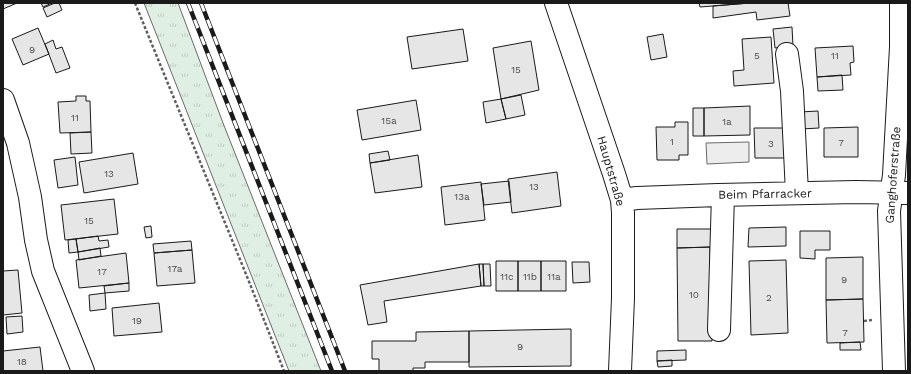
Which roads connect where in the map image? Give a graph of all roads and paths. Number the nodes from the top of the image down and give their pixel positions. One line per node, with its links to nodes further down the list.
1 (135, 3): 12 (path)
2 (556, 3): 9 (street, Hauptstraße)
3 (901, 3): 7 (street, Ganghoferstraße)
4 (787, 54): 6 (street)
5 (3, 100): 11 (street)
6 (796, 193): 7 (street, Beim Pfarracker); 8 (street, Beim Pfarracker)
7 (900, 193): 14 (street, Ganghoferstraße)
8 (723, 195): 9 (street, Beim Pfarracker); 10 (street)
9 (622, 200): 13 (street, Hauptstraße)
10 (719, 330)
11 (82, 371)
12 (284, 371)
13 (620, 371)
14 (894, 371)

